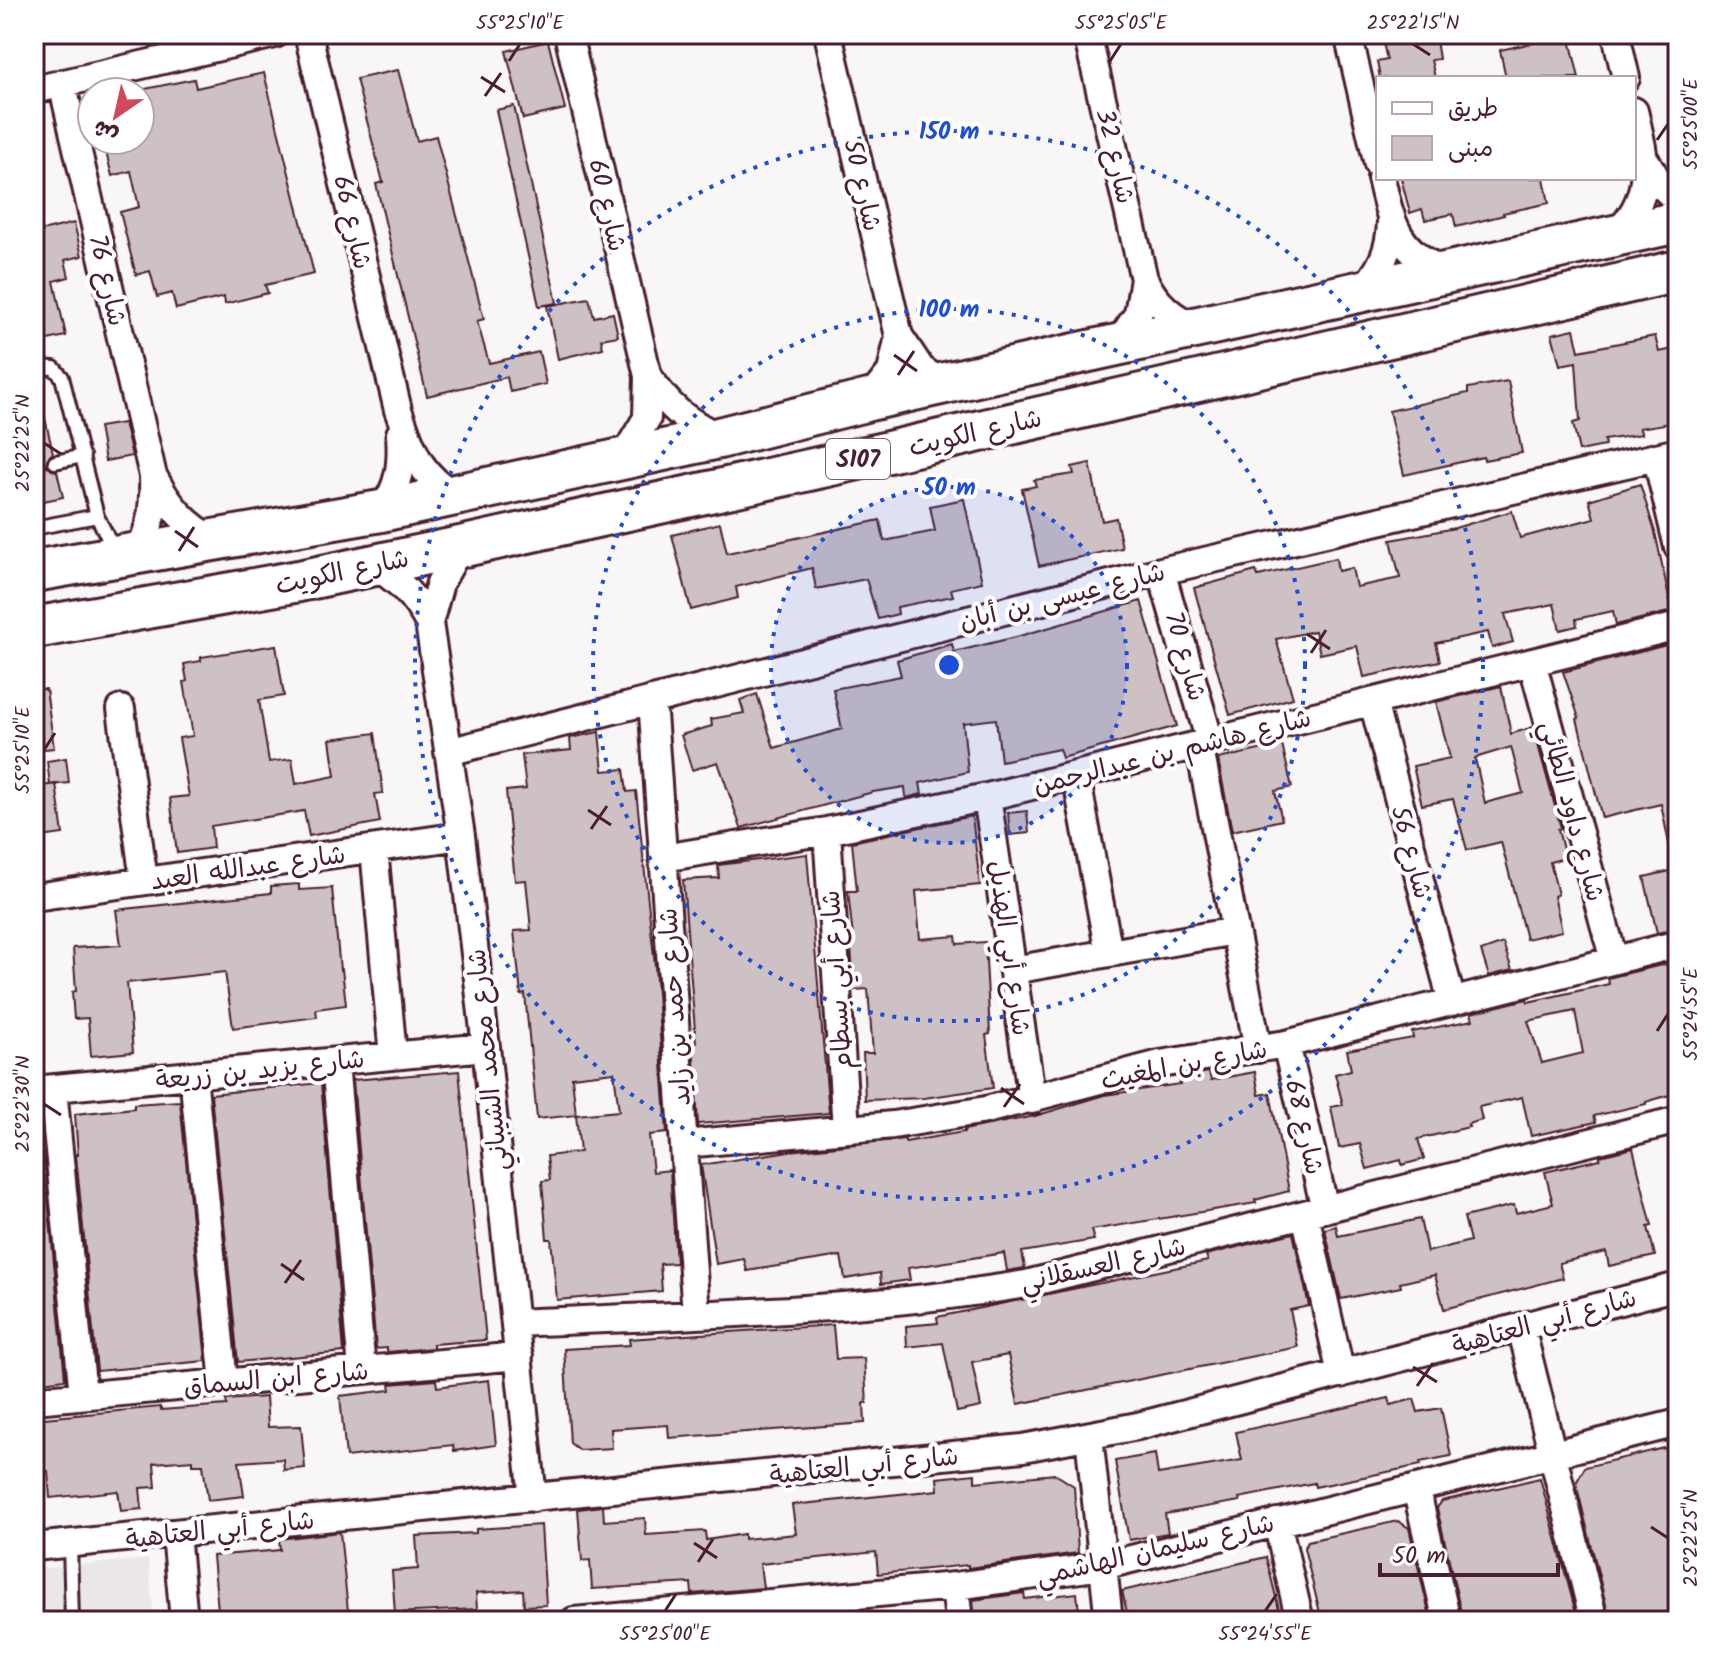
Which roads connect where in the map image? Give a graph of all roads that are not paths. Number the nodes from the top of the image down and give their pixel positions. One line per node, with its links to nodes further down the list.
1 (275, 34): 9 (street)
2 (308, 34): 32 (street, شارع 66)
3 (568, 34): 29 (street, شارع 60)
4 (828, 34): 25 (street, شارع 50)
5 (1087, 34): 21 (street, شارع 32)
6 (1348, 34): 12 (street)
7 (1616, 34): 8 (street)
8 (1626, 76)
9 (62, 83): 10 (street); 39 (street, شارع 76)
10 (34, 90)
11 (1636, 119): 13 (street)
12 (1376, 155)
13 (1646, 161): 15 (street); 18 (street)
14 (1381, 180): 16 (street)
15 (1678, 201)
16 (1391, 222): 20 (street); 22 (street)
17 (1678, 222): 18 (main road, شارع الكويت / S107)
18 (1614, 236): 20 (main road, شارع الكويت / S107); 23 (main road)
19 (1678, 271): 23 (main road, شارع الكويت / S107)
20 (1446, 272): 22 (main road, شارع الكويت / S107)
21 (1144, 279): 24 (street, شارع 32); 26 (street, شارع 32)
22 (1360, 292): 24 (main road, شارع الكويت / S107)
23 (1492, 314): 38 (main road, شارع الكويت / S107)
24 (1198, 328): 26 (main road, شارع الكويت / S107)
25 (899, 336): 30 (street, شارع 50); 31 (street, شارع 50)
26 (1117, 345): 27 (main road, شارع الكويت / S107)
27 (1048, 360): 30 (main road, شارع الكويت / S107); 38 (main road)
28 (34, 367): 34 (lane)
29 (648, 376): 33 (street, شارع 60); 36 (street, شارع 60)
30 (943, 384): 31 (main road, شارع الكويت / S107)
31 (869, 400): 33 (main road, شارع الكويت / S107)
32 (398, 410): 40 (street, شارع 66); 41 (street, شارع 66)
33 (719, 438): 36 (main road, شارع الكويت / S107)
34 (83, 456): 37 (lane); 42 (lane)
35 (1667, 456): 46 (street); 50 (street, شارع عيسى بن أبان)
36 (623, 458): 40 (main road, شارع الكويت / S107)
37 (55, 462)
38 (836, 464): 45 (main road, شارع الكويت / S107)
39 (153, 476): 44 (street, شارع 76); 47 (street, شارع 76)
40 (454, 495): 41 (main road, شارع الكويت / S107)
41 (381, 511): 44 (main road, شارع الكويت / S107); 51 (main road)
42 (97, 516): 43 (lane); 47 (lane)
43 (34, 528)
44 (213, 540): 47 (main road, شارع الكويت / S107)
45 (460, 547): 48 (main road, شارع الكويت / S107); 52 (street, شارع محمد الشيباني)
46 (1678, 547)
47 (133, 553): 49 (main road, شارع الكويت / S107)
48 (373, 565): 51 (main road, شارع الكويت / S107); 52 (street, شارع محمد الشيباني)
49 (34, 571)
50 (1161, 571): 56 (street, شارع عيسى بن أبان); 59 (street, شارع 70)
51 (299, 581): 54 (main road, شارع الكويت / S107)
52 (429, 623): 60 (street, شارع محمد الشيباني)
53 (1678, 626): 55 (street, شارع هاشم بن عبدالرحمن)
54 (34, 628)
55 (1532, 662): 57 (street, شارع هاشم بن عبدالرحمن); 72 (street, شارع داود الطائي)
56 (652, 700): 60 (street, شارع عيسى بن أبان); 66 (street, شارع حمد بن زايد)
57 (1373, 702): 59 (street, شارع هاشم بن عبدالرحمن); 74 (street, شارع 56)
58 (121, 709): 67 (street)
59 (1205, 743): 61 (street, شارع هاشم بن عبدالرحمن); 69 (street, شارع 70)
60 (448, 752): 64 (street, شارع محمد الشيباني)
61 (1076, 775): 62 (street, شارع هاشم بن عبدالرحمن); 71 (street)
62 (987, 797): 63 (street, شارع هاشم بن عبدالرحمن); 73 (street, شارع أبي الهذيل)
63 (827, 831): 66 (street, شارع هاشم بن عبدالرحمن); 84 (street, شارع أبي بسطام)
64 (461, 836): 65 (street, شارع عبدالله العبد); 76 (street, شارع محمد الشيباني)
65 (374, 849): 67 (street, شارع عبدالله العبد); 78 (street)
66 (663, 858): 85 (street, شارع حمد بن زايد)
67 (144, 881): 68 (street, شارع عبدالله العبد)
68 (34, 897)
69 (1235, 931): 71 (street); 77 (street, شارع 70)
70 (1678, 944): 72 (street, شارع بن المغيث)
71 (1109, 953): 73 (street)
72 (1614, 960): 74 (street, شارع بن المغيث)
73 (1013, 970): 82 (street, شارع أبي الهذيل)
74 (1452, 1002): 75 (street, شارع بن المغيث)
75 (1286, 1044): 77 (street, شارع بن المغيث); 86 (street, شارع 68)
76 (486, 1047): 78 (street, شارع يزيد بن زريعة); 89 (street, شارع محمد الشيباني)
77 (1258, 1049): 82 (street, شارع بن المغيث)
78 (393, 1056): 79 (street, شارع يزيد بن زريعة)
79 (335, 1062): 80 (street, شارع يزيد بن زريعة); 92 (street)
80 (193, 1075): 81 (street, شارع يزيد بن زريعة); 94 (street)
81 (43, 1090): 95 (street)
82 (1032, 1100): 84 (street, شارع بن المغيث)
83 (1678, 1120): 86 (street, شارع العسقلاني)
84 (846, 1129): 85 (street, شارع بن المغيث)
85 (684, 1144): 88 (street, شارع حمد بن زايد)
86 (1315, 1212): 88 (street, شارع العسقلاني); 93 (street, شارع 68)
87 (1678, 1286): 90 (street, شارع أبي العتاهية)
88 (696, 1314): 89 (street, شارع العسقلاني)
89 (515, 1323): 91 (street, شارع محمد الشيباني)
90 (1521, 1327): 93 (street, شارع أبي العتاهية); 99 (street)
91 (519, 1356): 92 (street, شارع ابن السماق); 101 (street, شارع محمد الشيباني)
92 (362, 1370): 94 (street, شارع ابن السماق)
93 (1341, 1374): 98 (street, شارع أبي العتاهية)
94 (224, 1383): 95 (street, شارع ابن السماق)
95 (83, 1395): 96 (street, شارع ابن السماق)
96 (34, 1400)
97 (1678, 1423): 99 (street, شارع سليمان الهاشمي)
98 (1089, 1436): 101 (street, شارع أبي العتاهية); 106 (street)
99 (1552, 1454): 100 (street, شارع سليمان الهاشمي); 117 (street)
100 (1416, 1488): 102 (street, شارع سليمان الهاشمي); 116 (street)
101 (533, 1498): 103 (street, شارع أبي العتاهية)
102 (1277, 1522): 106 (street, شارع سليمان الهاشمي); 115 (street)
103 (176, 1533): 104 (street, شارع أبي العتاهية); 111 (street)
104 (70, 1543): 105 (street, شارع أبي العتاهية); 110 (lane)
105 (34, 1547)
106 (1103, 1566): 107 (street, شارع سليمان الهاشمي); 114 (street)
107 (955, 1586): 108 (street, شارع سليمان الهاشمي); 113 (street)
108 (820, 1610): 109 (street, شارع سليمان الهاشمي)
109 (677, 1616): 112 (street, شارع سليمان الهاشمي)
110 (72, 1621)
111 (184, 1621)
112 (574, 1621)
113 (959, 1621)
114 (1109, 1621)
115 (1300, 1621)
116 (1447, 1621)
117 (1594, 1621)

